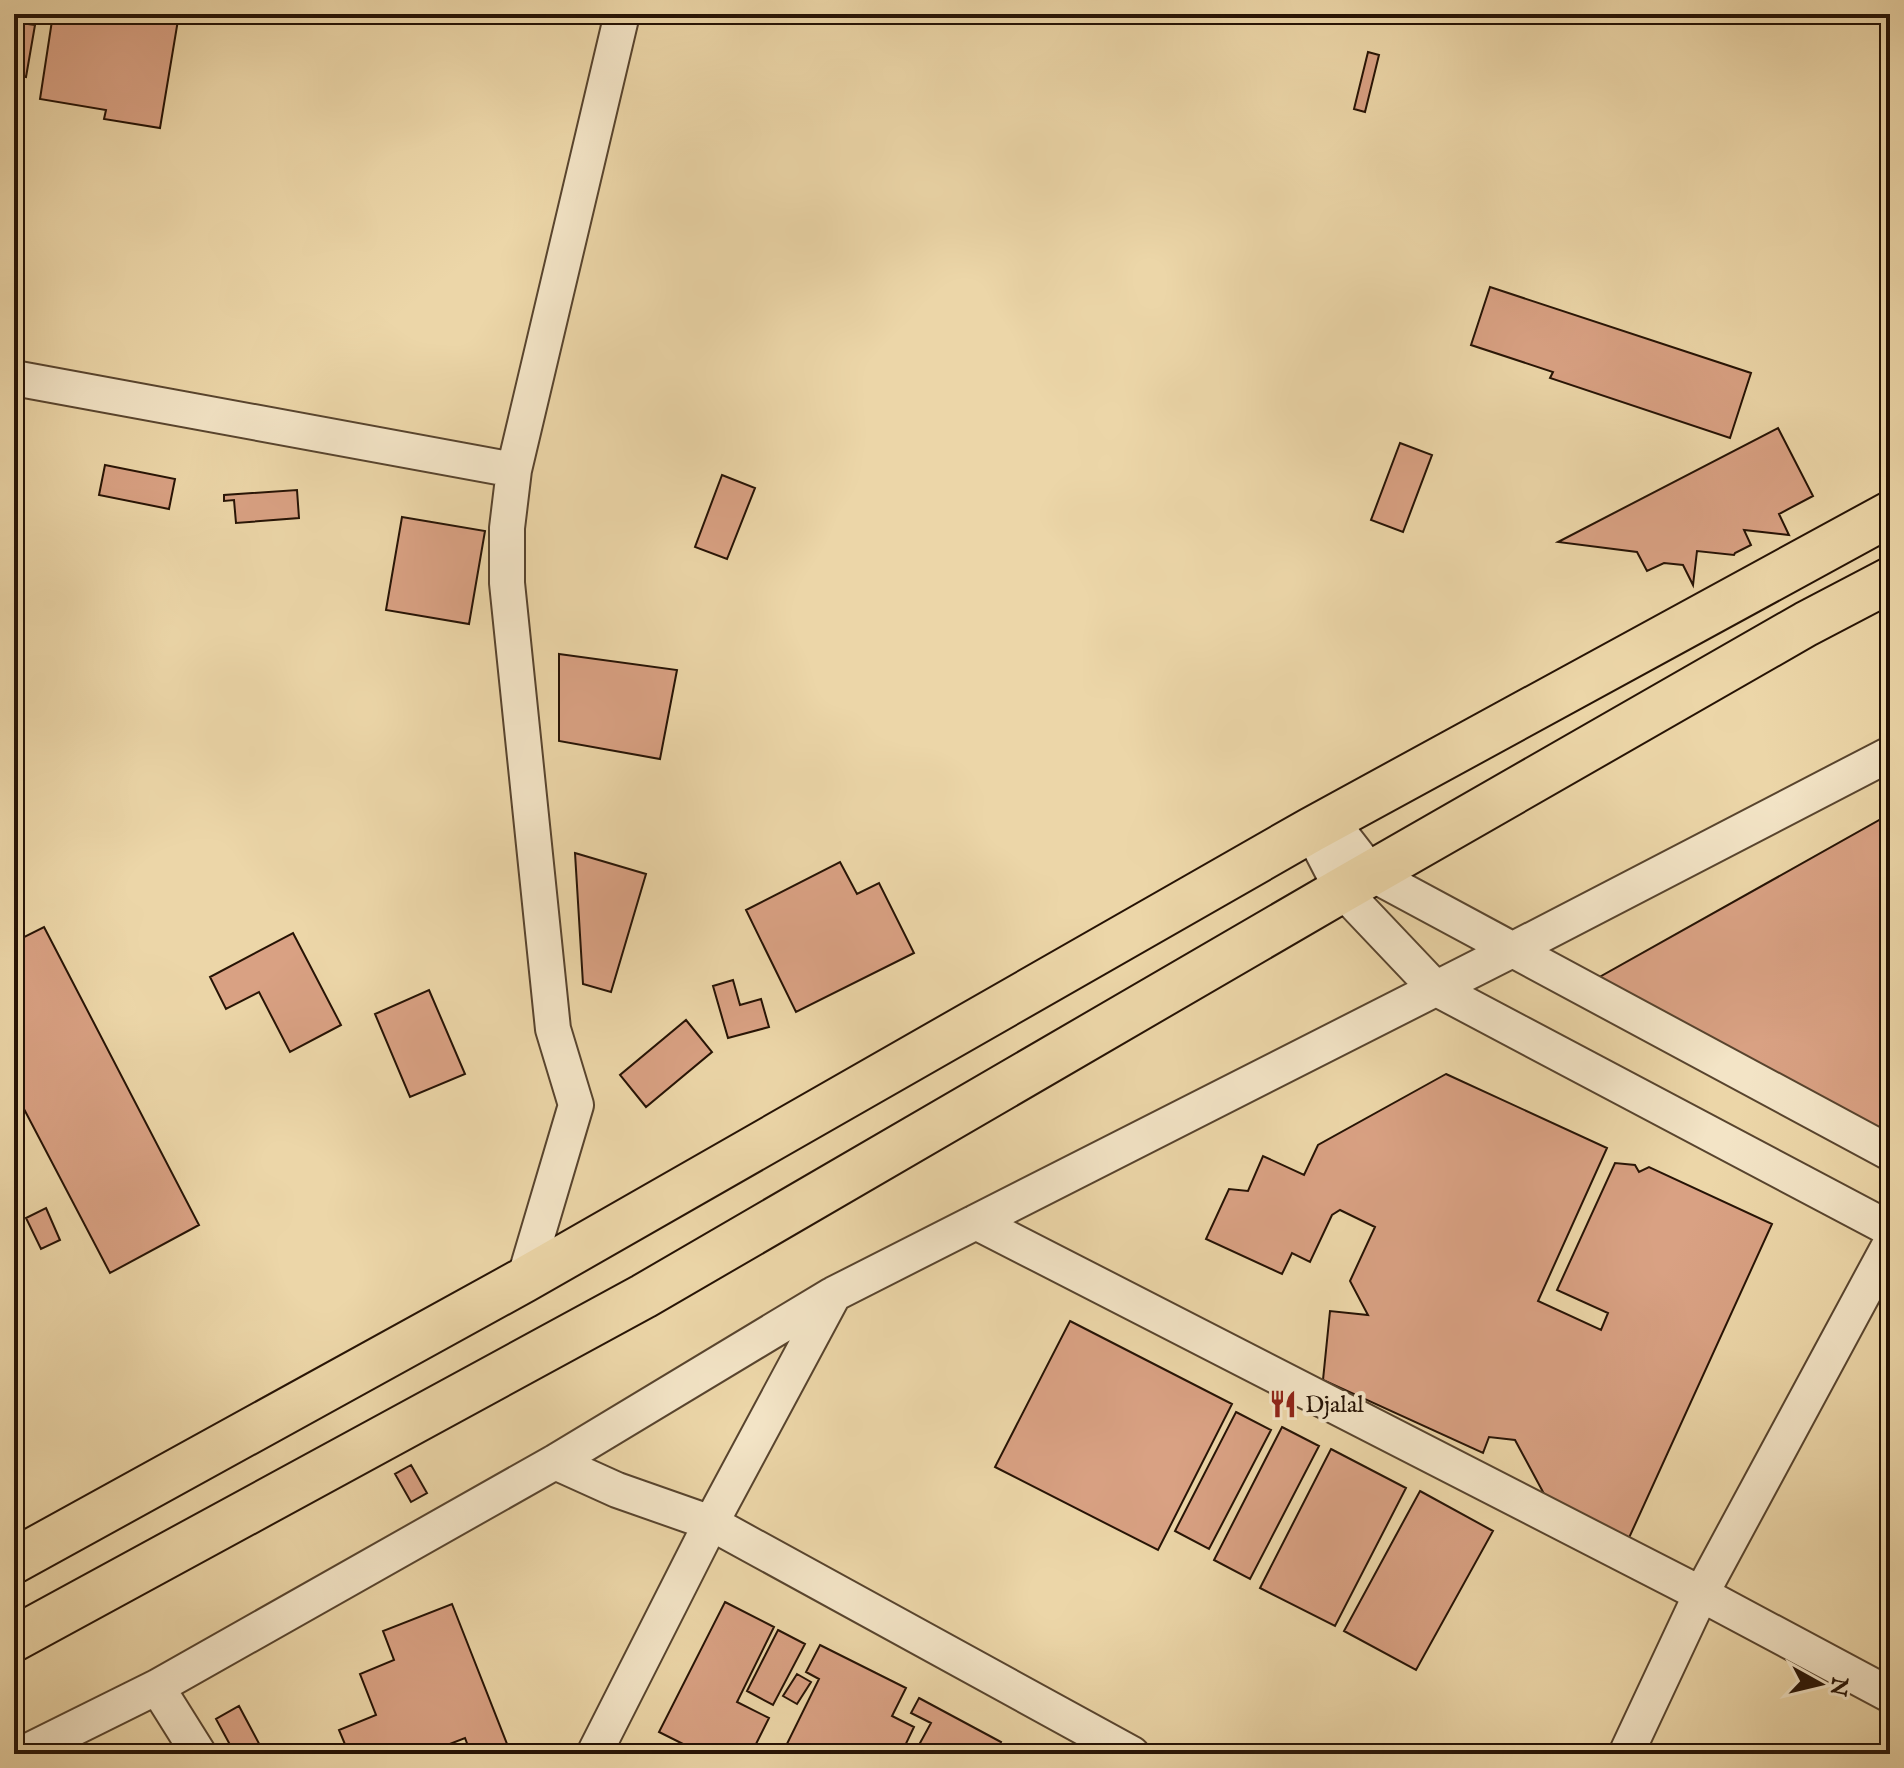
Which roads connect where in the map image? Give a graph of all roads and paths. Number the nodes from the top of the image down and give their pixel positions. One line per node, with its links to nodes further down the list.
1 (622, 14): 3 (street)
2 (21, 384): 3 (street)
3 (514, 470): 15 (street)
4 (1890, 514): 7 (highway)
5 (1890, 580): 8 (highway)
6 (1890, 754): 9 (street)
7 (1321, 825): 8 (street); 15 (highway)
8 (1357, 882): 9 (street); 10 (street); 21 (highway)
9 (1512, 950): 10 (street); 11 (street)
10 (1435, 988): 12 (street); 13 (street)
11 (1890, 1153)
12 (976, 1222): 16 (street); 20 (street)
13 (1890, 1229)
14 (1890, 1244): 20 (street)
15 (524, 1280): 19 (highway)
16 (834, 1294): 17 (street); 18 (street)
17 (555, 1462): 18 (street); 22 (street)
18 (711, 1523): 26 (street); 27 (street)
19 (14, 1561)
20 (1701, 1594): 23 (street); 28 (street)
21 (14, 1639)
22 (157, 1687): 24 (street); 25 (street)
23 (1890, 1695)
24 (22, 1754)
25 (199, 1754)
26 (594, 1754)
27 (1132, 1754)
28 (1626, 1754)

